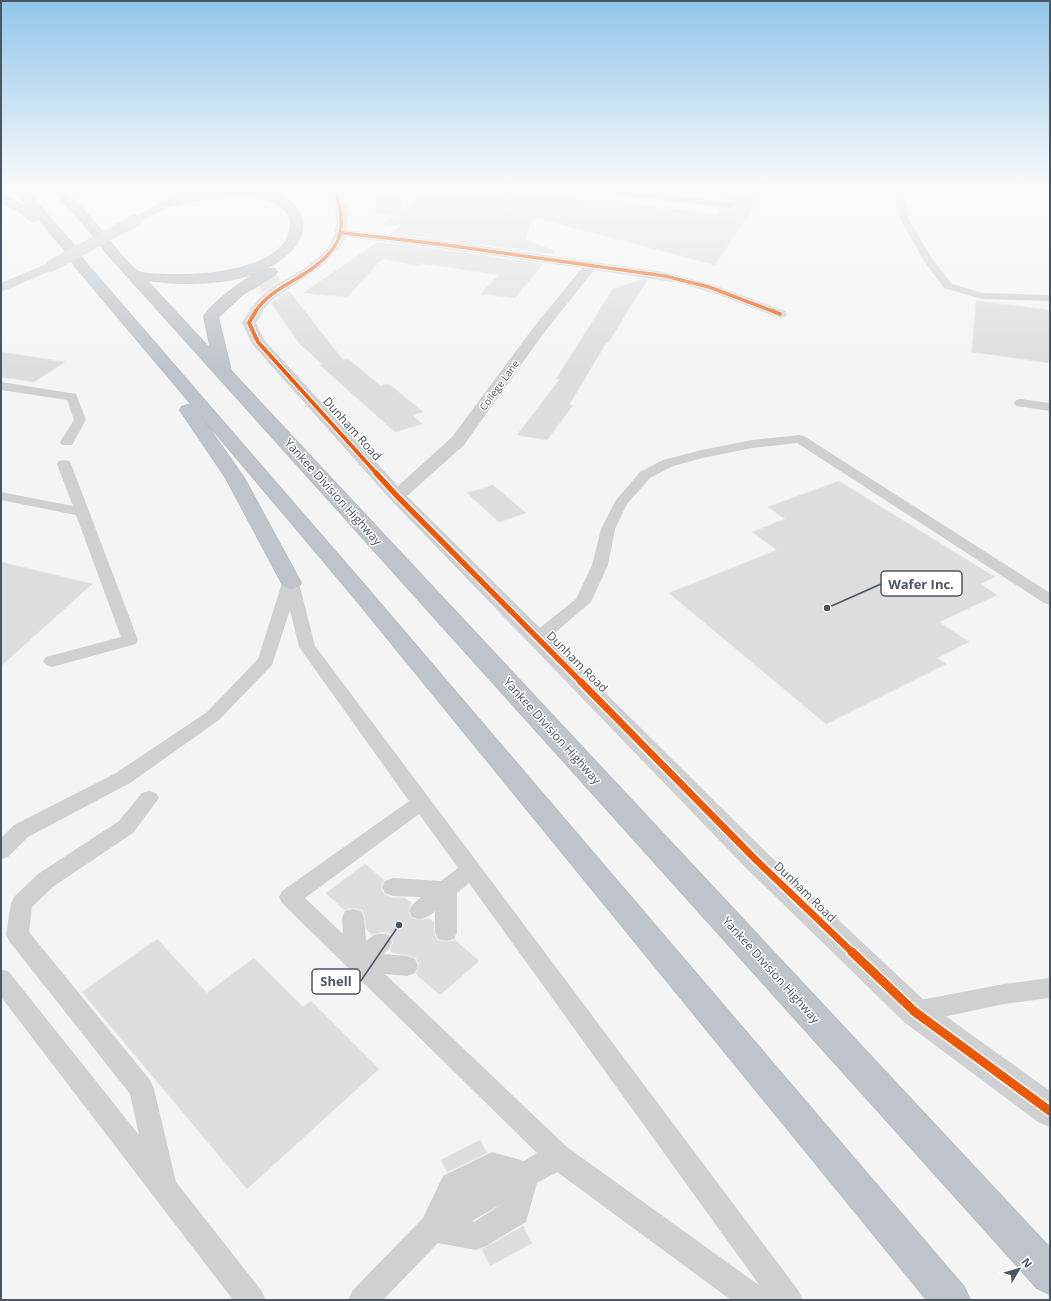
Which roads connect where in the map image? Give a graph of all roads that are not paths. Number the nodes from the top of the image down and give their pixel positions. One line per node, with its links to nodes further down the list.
1 (68, 246): 14 (highway)
2 (87, 247): 11 (main road, bridge)
3 (110, 247): 10 (highway, Yankee Division Highway)
4 (287, 247): 10 (highway)
5 (335, 247): 22 (street, Dunham Road)
6 (459, 247): 9 (street)
7 (921, 247): 12 (lane)
8 (298, 254): 15 (highway)
9 (591, 265): 13 (street); 22 (street, College Lane)
10 (134, 275): 15 (highway, Yankee Division Highway)
11 (1, 288)
12 (1050, 298)
13 (780, 314)
14 (123, 315): 24 (highway); 53 (highway)
15 (224, 372): 48 (highway, Yankee Division Highway)
16 (1, 386): 19 (lane)
17 (1020, 403): 18 (lane)
18 (1050, 407)
19 (67, 442)
20 (64, 464): 23 (lane)
21 (1, 496): 23 (lane)
22 (398, 496): 26 (street, Dunham Road)
23 (82, 512): 27 (lane)
24 (291, 583): 29 (lane); 30 (lane)
25 (1050, 600): 26 (lane)
26 (538, 638): 42 (street, Dunham Road)
27 (52, 661)
28 (149, 798): 46 (lane)
29 (422, 802): 31 (lane); 38 (lane)
30 (1, 851)
31 (471, 869): 33 (lane); 52 (lane)
32 (393, 888): 33 (lane)
33 (446, 890): 34 (lane); 36 (lane)
34 (420, 910)
35 (353, 918): 38 (lane)
36 (446, 932)
37 (381, 942): 38 (lane)
38 (356, 961): 39 (lane); 44 (lane)
39 (407, 966)
40 (1, 978): 46 (lane)
41 (1050, 988): 42 (lane)
42 (915, 1012): 43 (street, Dunham Road)
43 (1050, 1111)
44 (558, 1156): 45 (lane); 51 (lane)
45 (526, 1175): 47 (lane); 47 (lane)
46 (164, 1188): 49 (lane)
47 (433, 1228): 50 (lane)
48 (1050, 1275)
49 (251, 1300)
50 (364, 1300)
51 (755, 1300)
52 (788, 1300)
53 (952, 1300)

